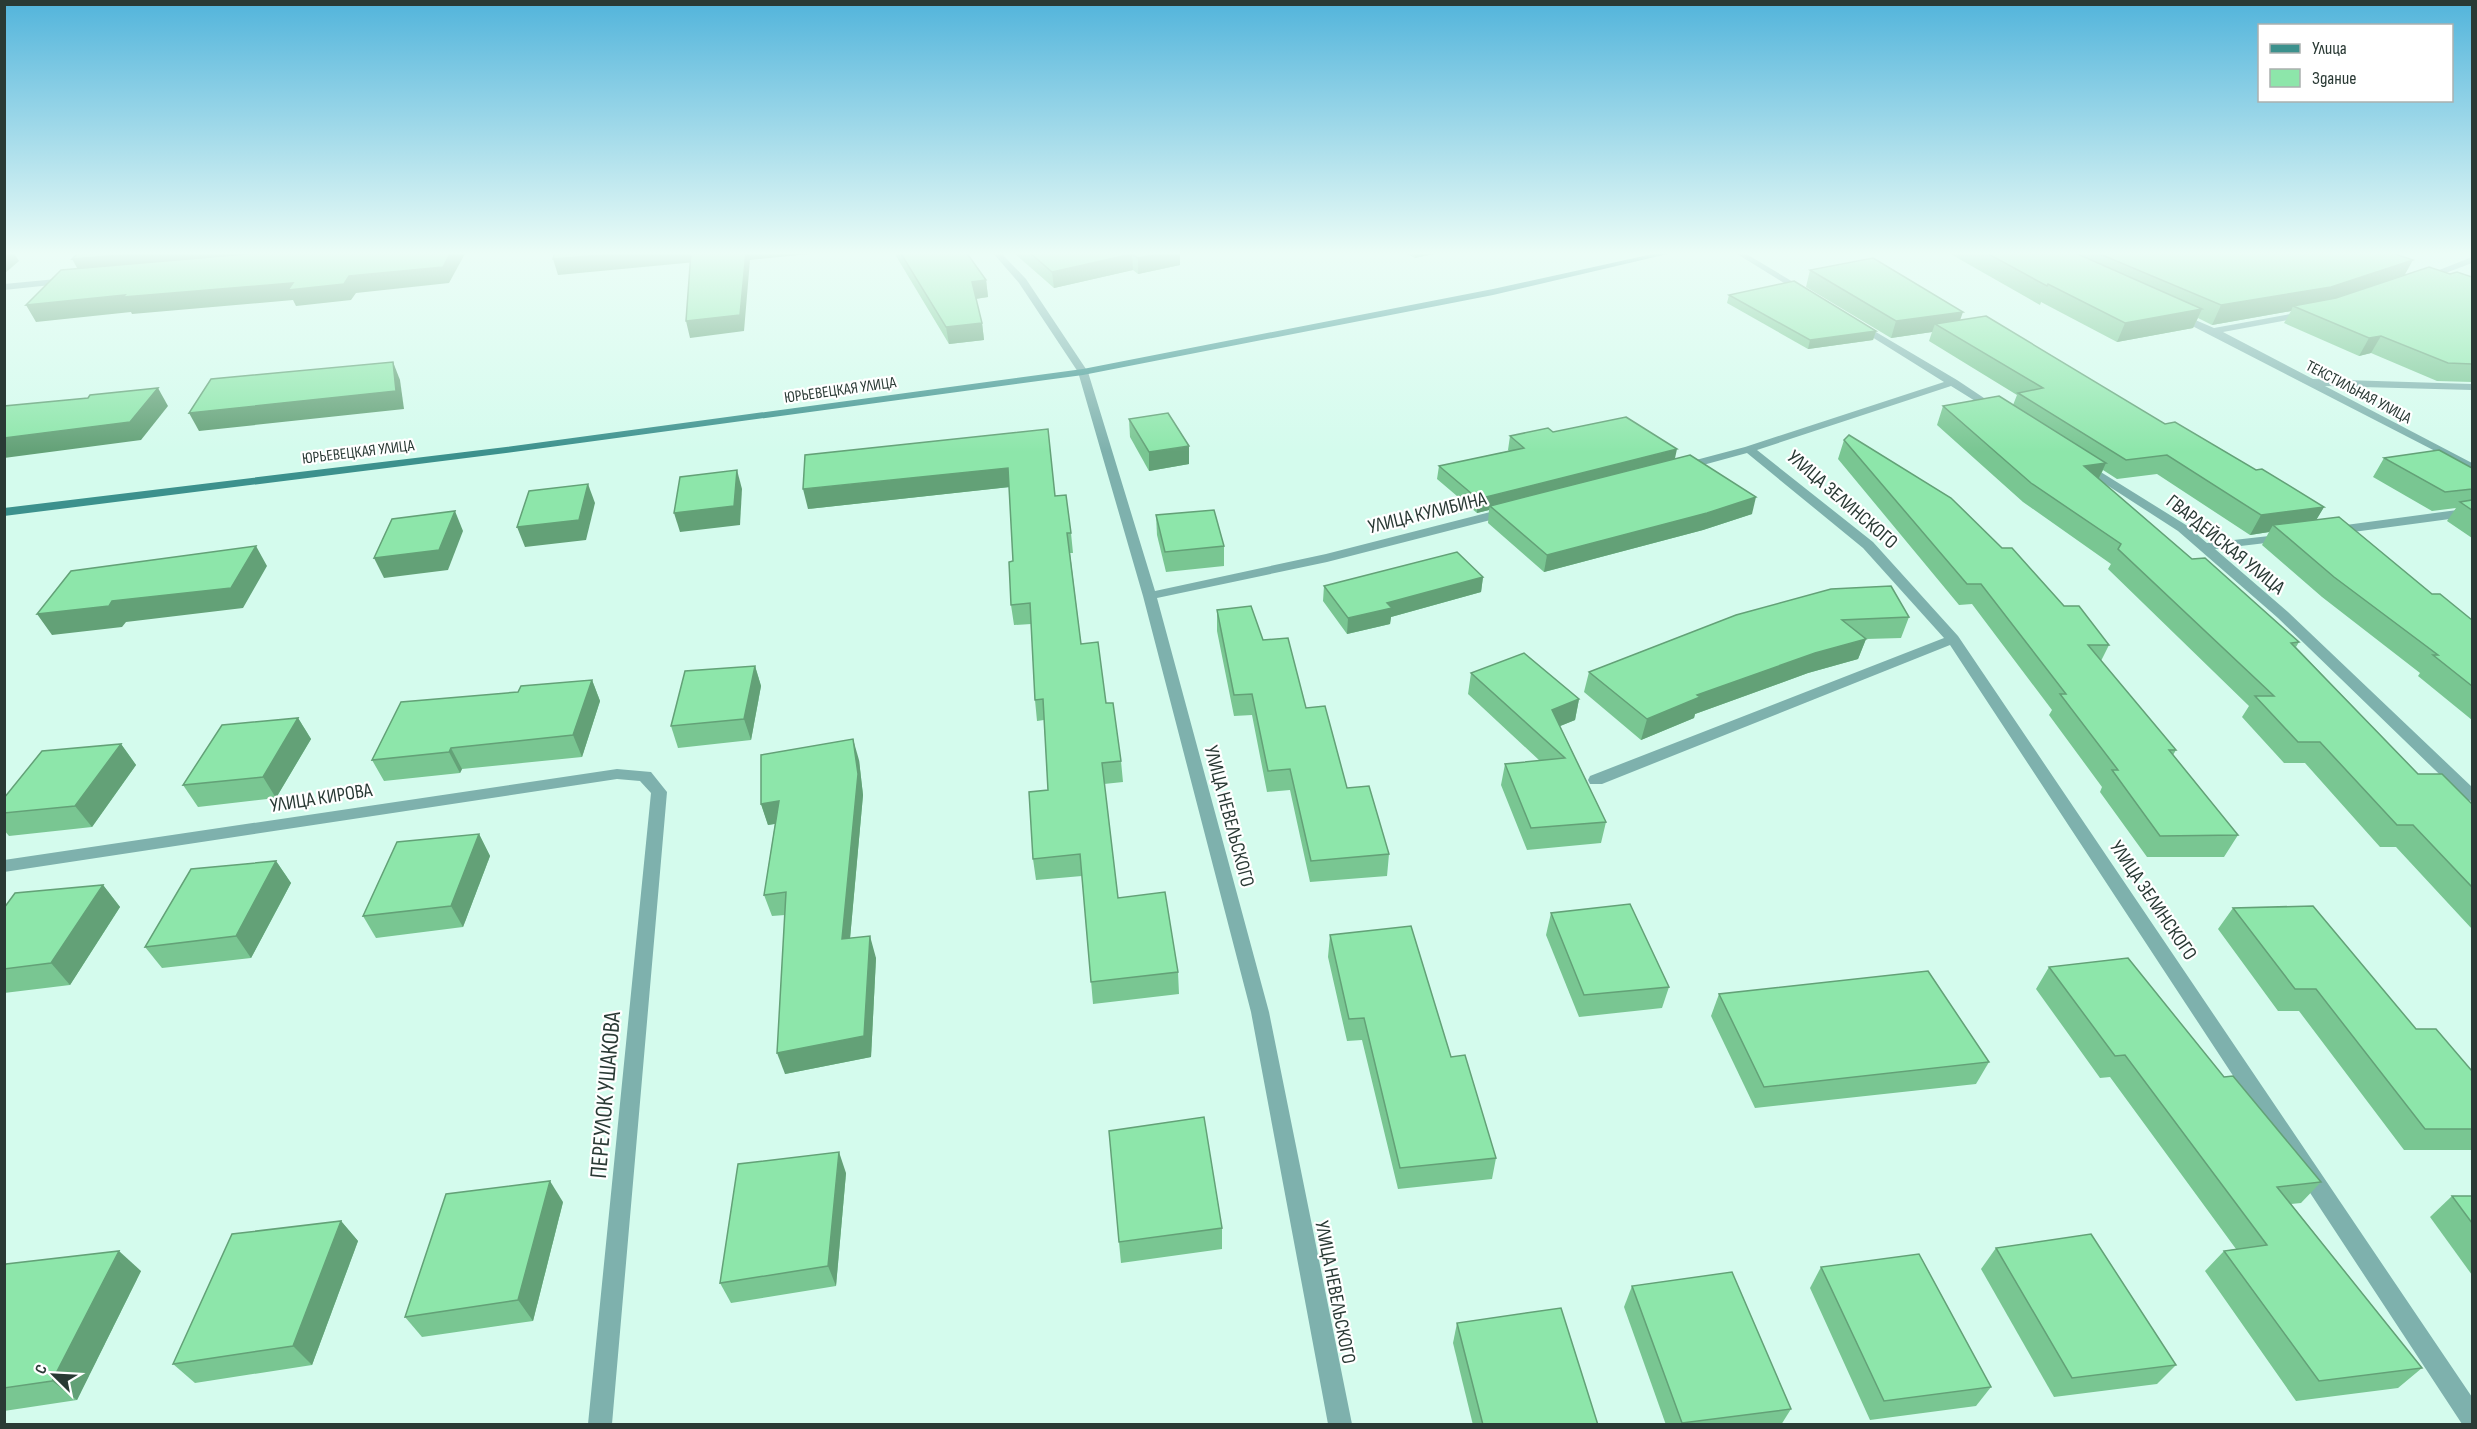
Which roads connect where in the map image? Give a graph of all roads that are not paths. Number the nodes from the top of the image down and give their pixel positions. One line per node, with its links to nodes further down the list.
1 (1048, 319): 7 (street, УЛИЦА НЕВЕЛЬСКОГО)
2 (1356, 319): 7 (main road, ЮРЬЕВЕЦКАЯ УЛИЦА)
3 (2185, 319): 6 (street, ТЕКСТИЛЬНАЯ УЛИЦА)
4 (2281, 319): 6 (street)
5 (1850, 320): 8 (street)
6 (2213, 331): 9 (street, ТЕКСТИЛЬНАЯ УЛИЦА)
7 (1083, 372): 17 (main road, ЮРЬЕВЕЦКАЯ УЛИЦА); 22 (street, УЛИЦА НЕВЕЛЬСКОГО)
8 (1953, 382): 11 (street); 12 (street)
9 (2309, 382): 10 (street); 14 (street, ТЕКСТИЛЬНАЯ УЛИЦА)
10 (2472, 387)
11 (2012, 420)
12 (1749, 449): 15 (street); 23 (street, УЛИЦА ЗЕЛИНСКОГО)
13 (2072, 459): 21 (street, ГВАРДЕЙСКАЯ УЛИЦА)
14 (2472, 467)
15 (1669, 470)
16 (1521, 508): 22 (street, УЛИЦА КУЛИБИНА)
17 (4, 512)
18 (2472, 512): 19 (street)
19 (2320, 532)
20 (2297, 535): 21 (street)
21 (2203, 547): 26 (street, ГВАРДЕЙСКАЯ УЛИЦА)
22 (1150, 596): 30 (street, УЛИЦА НЕВЕЛЬСКОГО)
23 (1953, 639): 25 (street); 28 (street, УЛИЦА ЗЕЛИНСКОГО)
24 (645, 776): 27 (street, УЛИЦА КИРОВА); 29 (street, ПЕРЕУЛОК УШАКОВА)
25 (1596, 780)
26 (2472, 796)
27 (4, 866)
28 (2472, 1418)
29 (600, 1425)
30 (1340, 1425)

